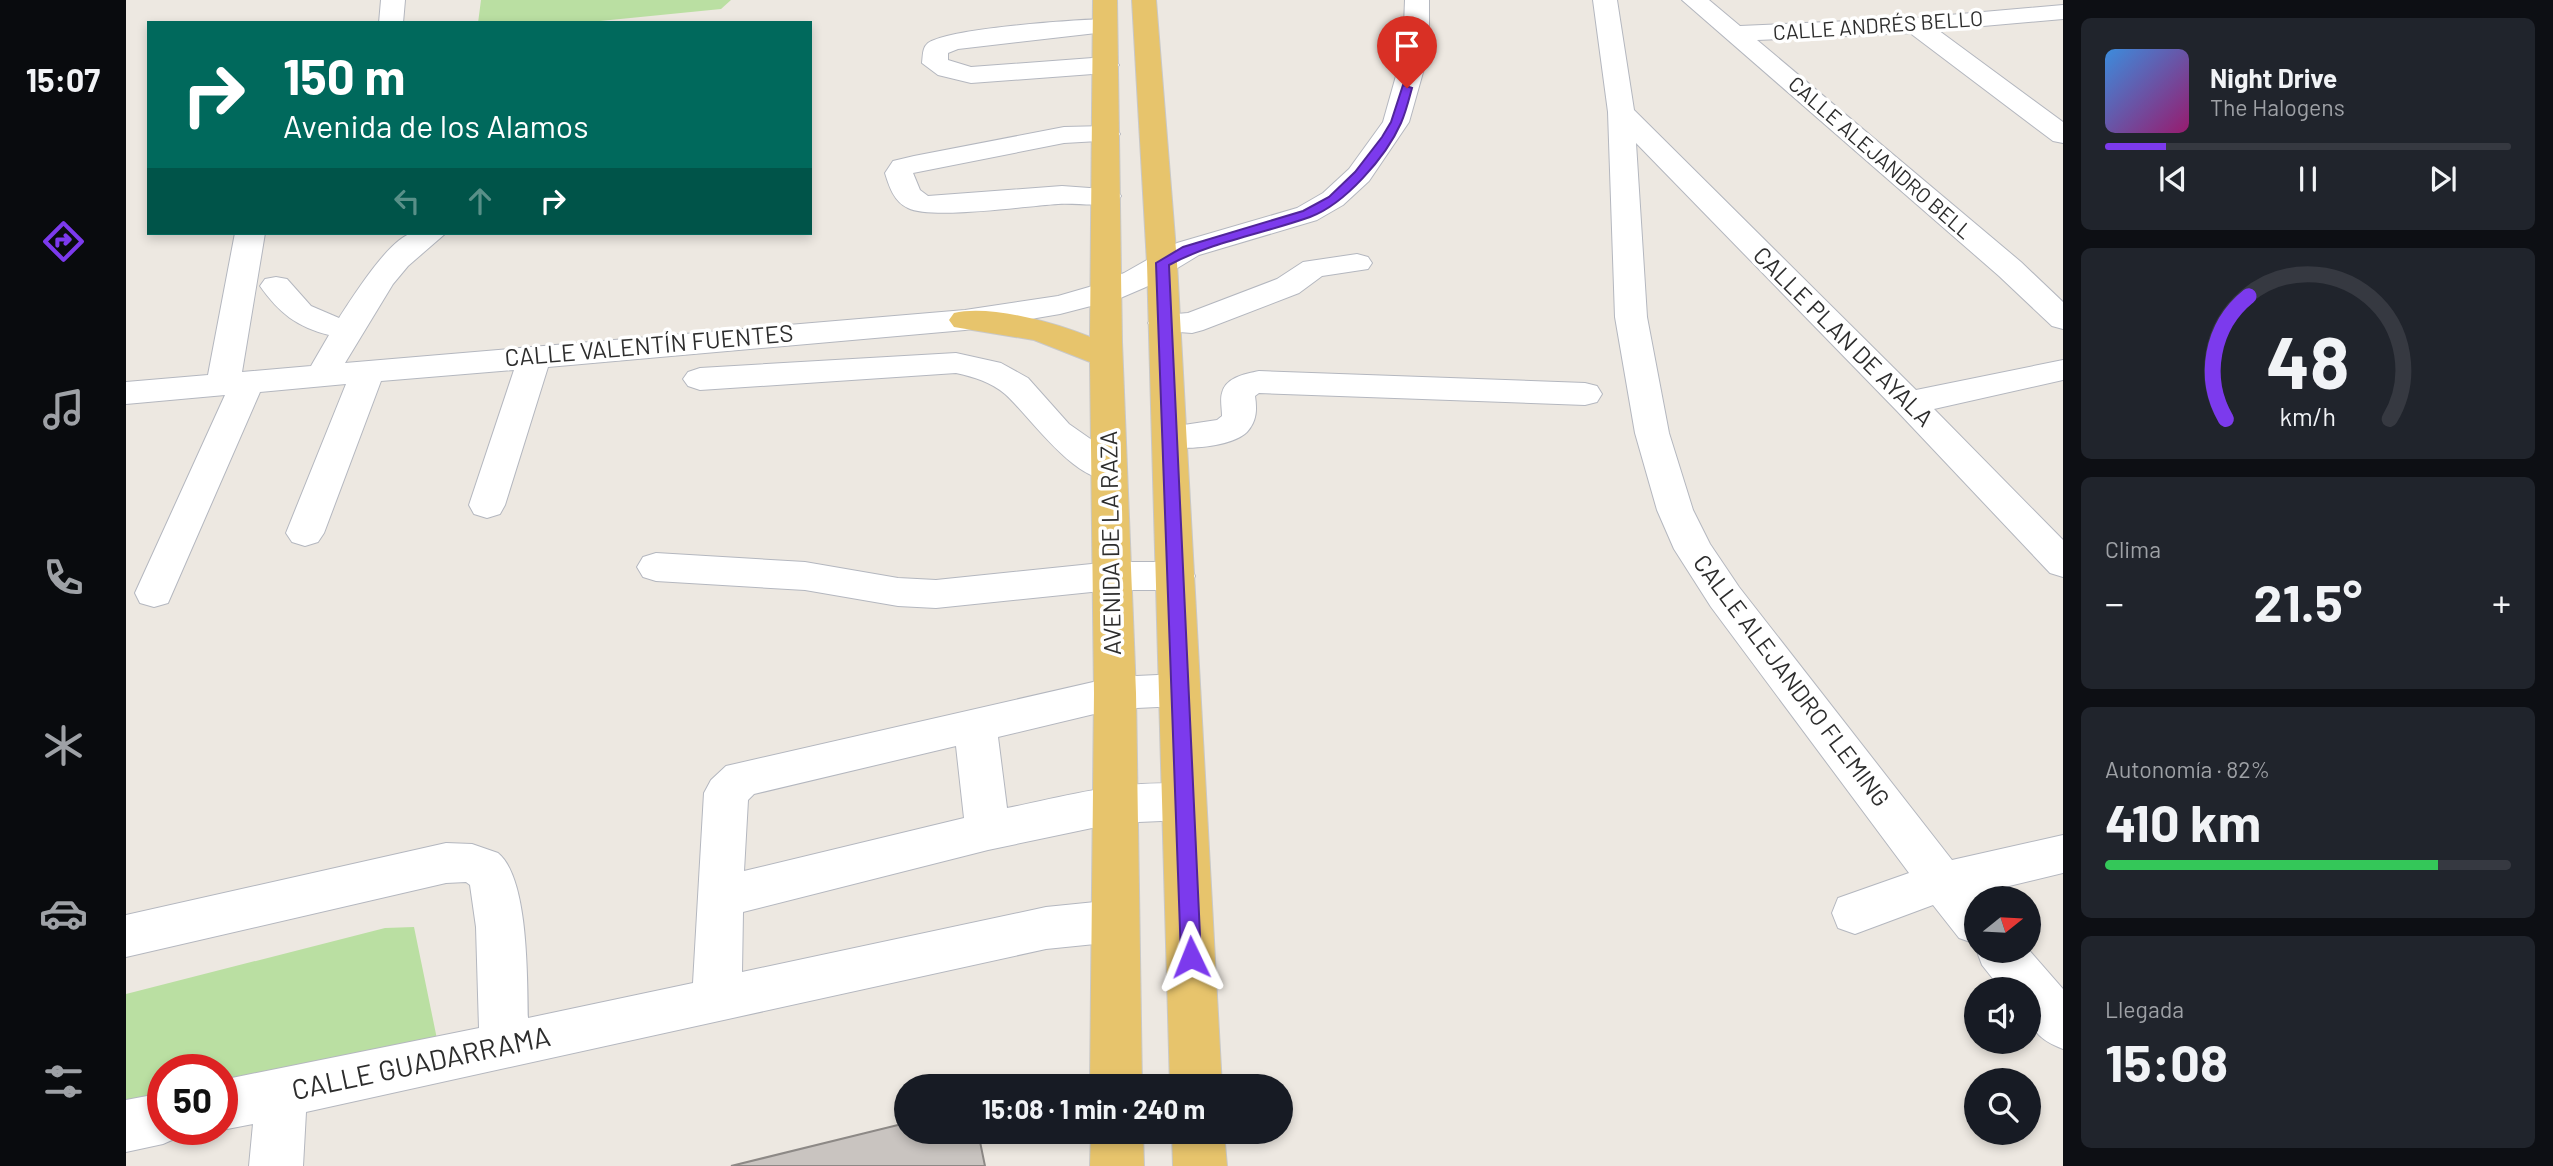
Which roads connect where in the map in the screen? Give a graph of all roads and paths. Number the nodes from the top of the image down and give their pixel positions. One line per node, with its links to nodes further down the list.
1 (393, 0): 8 (street)
2 (1144, 0): 20 (main road)
3 (1417, 0): 20 (street, CALLE VALENTÍN FUENTES)
4 (1605, 0): 14 (street, CALLE ALEJANDRO FLEMING)
5 (1694, 0): 10 (street, CALLE ALEJANDRO BELL)
6 (2063, 12): 9 (street, CALLE ANDRÉS BELLO)
7 (1105, 13): 11 (main road, AVENIDA DE LA RAZA); 11 (street)
8 (391, 21)
9 (1915, 25): 10 (street, CALLE ANDRÉS BELLO); 13 (street)
10 (1735, 34): 24 (street, CALLE ALEJANDRO BELL)
11 (1106, 65): 15 (main road, AVENIDA DE LA RAZA)
12 (2063, 107): 13 (street)
13 (2028, 110): 16 (street)
14 (1621, 112): 37 (street, CALLE PLAN DE AYALA); 54 (street, CALLE ALEJANDRO FLEMING)
15 (1106, 134): 17 (main road, AVENIDA DE LA RAZA); 17 (street)
16 (2063, 135)
17 (1107, 196): 23 (main road, AVENIDA DE LA RAZA)
18 (250, 235): 34 (street)
19 (428, 235): 27 (street)
20 (1162, 263): 23 (street, CALLE VALENTÍN FUENTES); 26 (main road)
21 (1357, 263): 26 (street)
22 (276, 286): 27 (street)
23 (1107, 292): 25 (street, CALLE VALENTÍN FUENTES); 29 (main road, AVENIDA DE LA RAZA)
24 (2063, 319)
25 (965, 320): 28 (street, CALLE VALENTÍN FUENTES); 29 (main road)
26 (1164, 323): 38 (main road)
27 (351, 330): 32 (street)
28 (535, 356): 31 (street, CALLE VALENTÍN FUENTES); 40 (street)
29 (1107, 357): 39 (main road, AVENIDA DE LA RAZA)
30 (2063, 370): 37 (street)
31 (368, 371): 32 (street, CALLE VALENTÍN FUENTES); 41 (street)
32 (322, 375): 34 (street, CALLE VALENTÍN FUENTES)
33 (699, 379): 39 (street)
34 (236, 383): 35 (street, CALLE VALENTÍN FUENTES); 46 (street)
35 (126, 393)
36 (1585, 394): 38 (street)
37 (1909, 403): 42 (street, CALLE PLAN DE AYALA)
38 (1169, 437): 45 (main road)
39 (1109, 470): 44 (main road, AVENIDA DE LA RAZA)
40 (487, 506)
41 (305, 533)
42 (2063, 563)
43 (656, 567): 44 (street)
44 (1111, 576): 45 (street); 48 (main road, AVENIDA DE LA RAZA)
45 (1175, 576): 47 (main road)
46 (154, 593)
47 (1179, 690): 48 (street); 50 (main road)
48 (1115, 694): 49 (street); 51 (main road, AVENIDA DE LA RAZA)
49 (975, 725): 52 (street); 55 (street)
50 (1184, 802): 51 (street); 65 (main road)
51 (1115, 805): 52 (street); 58 (main road, AVENIDA DE LA RAZA)
52 (988, 831): 55 (street)
53 (2063, 854): 54 (street)
54 (1942, 882): 56 (street, CALLE ALEJANDRO FLEMING); 57 (street)
55 (720, 897): 61 (street)
56 (1964, 909)
57 (1855, 913)
58 (1115, 921): 61 (street, CALLE GUADARRAMA); 64 (main road, AVENIDA DE LA RAZA)
59 (126, 936): 63 (street)
60 (2010, 963): 62 (street)
61 (717, 1000): 63 (street, CALLE GUADARRAMA)
62 (2063, 1026)
63 (504, 1047): 66 (street, CALLE GUADARRAMA)
64 (1116, 1074)
65 (1195, 1074)
66 (282, 1092): 67 (street, CALLE GUADARRAMA); 72 (street)
67 (238, 1102)
68 (147, 1121): 69 (street)
69 (126, 1126)
70 (1117, 1144): 73 (main road)
71 (1199, 1144): 74 (main road)
72 (276, 1166)
73 (1117, 1166)
74 (1200, 1166)

